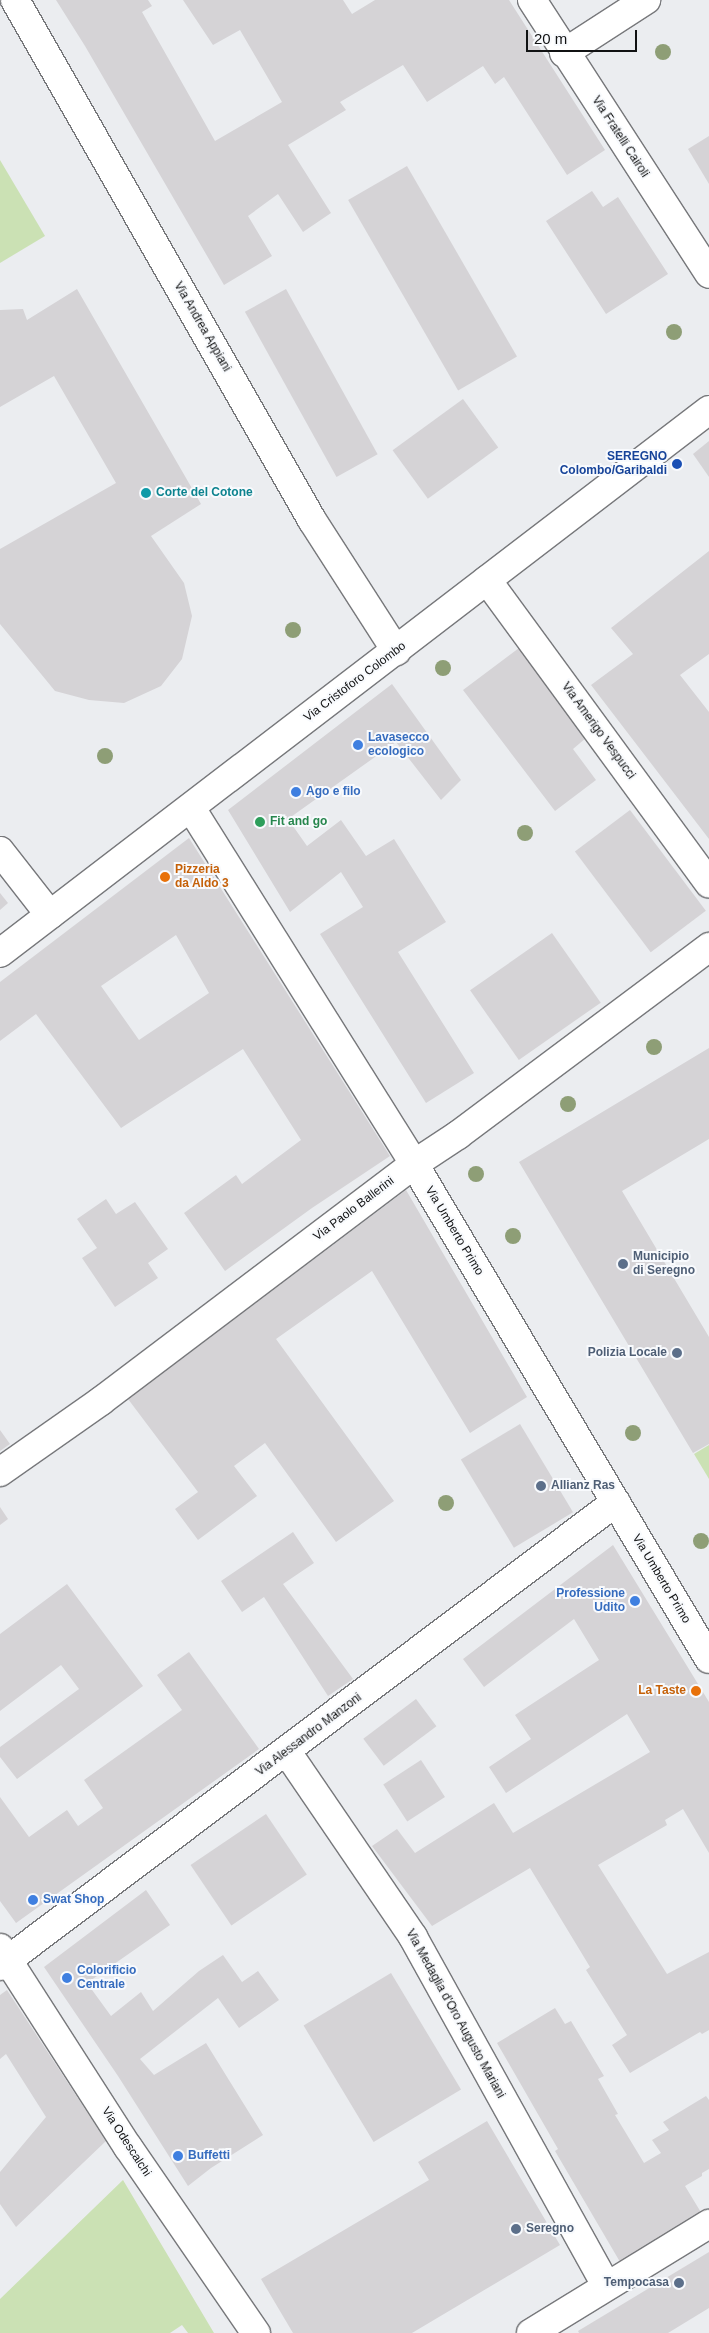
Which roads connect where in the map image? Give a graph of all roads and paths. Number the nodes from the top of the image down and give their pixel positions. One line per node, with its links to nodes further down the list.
1 (16, 0): 8 (street, Via Andrea Appiani)
2 (532, 0): 4 (street, Via Fratelli Cairoli)
3 (646, 0): 4 (street)
4 (564, 53): 5 (street, Via Fratelli Cairoli)
5 (709, 274)
6 (709, 410): 7 (street, Via Cristoforo Colombo)
7 (487, 580): 8 (street, Via Cristoforo Colombo); 11 (street, Via Amerigo Vespucci)
8 (396, 650): 9 (street, Via Cristoforo Colombo)
9 (191, 808): 12 (street, Via Cristoforo Colombo); 15 (street, Via Umberto Primo)
10 (0, 851): 12 (street)
11 (709, 883)
12 (50, 915): 14 (street, Via Cristoforo Colombo)
13 (709, 947): 15 (street, Via Paolo Ballerini)
14 (0, 954)
15 (414, 1164): 16 (street, Via Paolo Ballerini); 17 (street, Via Umberto Primo)
16 (0, 1472)
17 (616, 1502): 18 (street, Via Umberto Primo); 19 (street, Via Alessandro Manzoni)
18 (709, 1659)
19 (287, 1752): 20 (street, Via Alessandro Manzoni); 22 (street, Via Medaglia d'Oro Augusto Mariani)
20 (3, 1958): 23 (street, Via Odescalchi)
21 (709, 2224): 22 (street)
22 (606, 2285): 24 (street)
23 (256, 2333)
24 (531, 2333)

